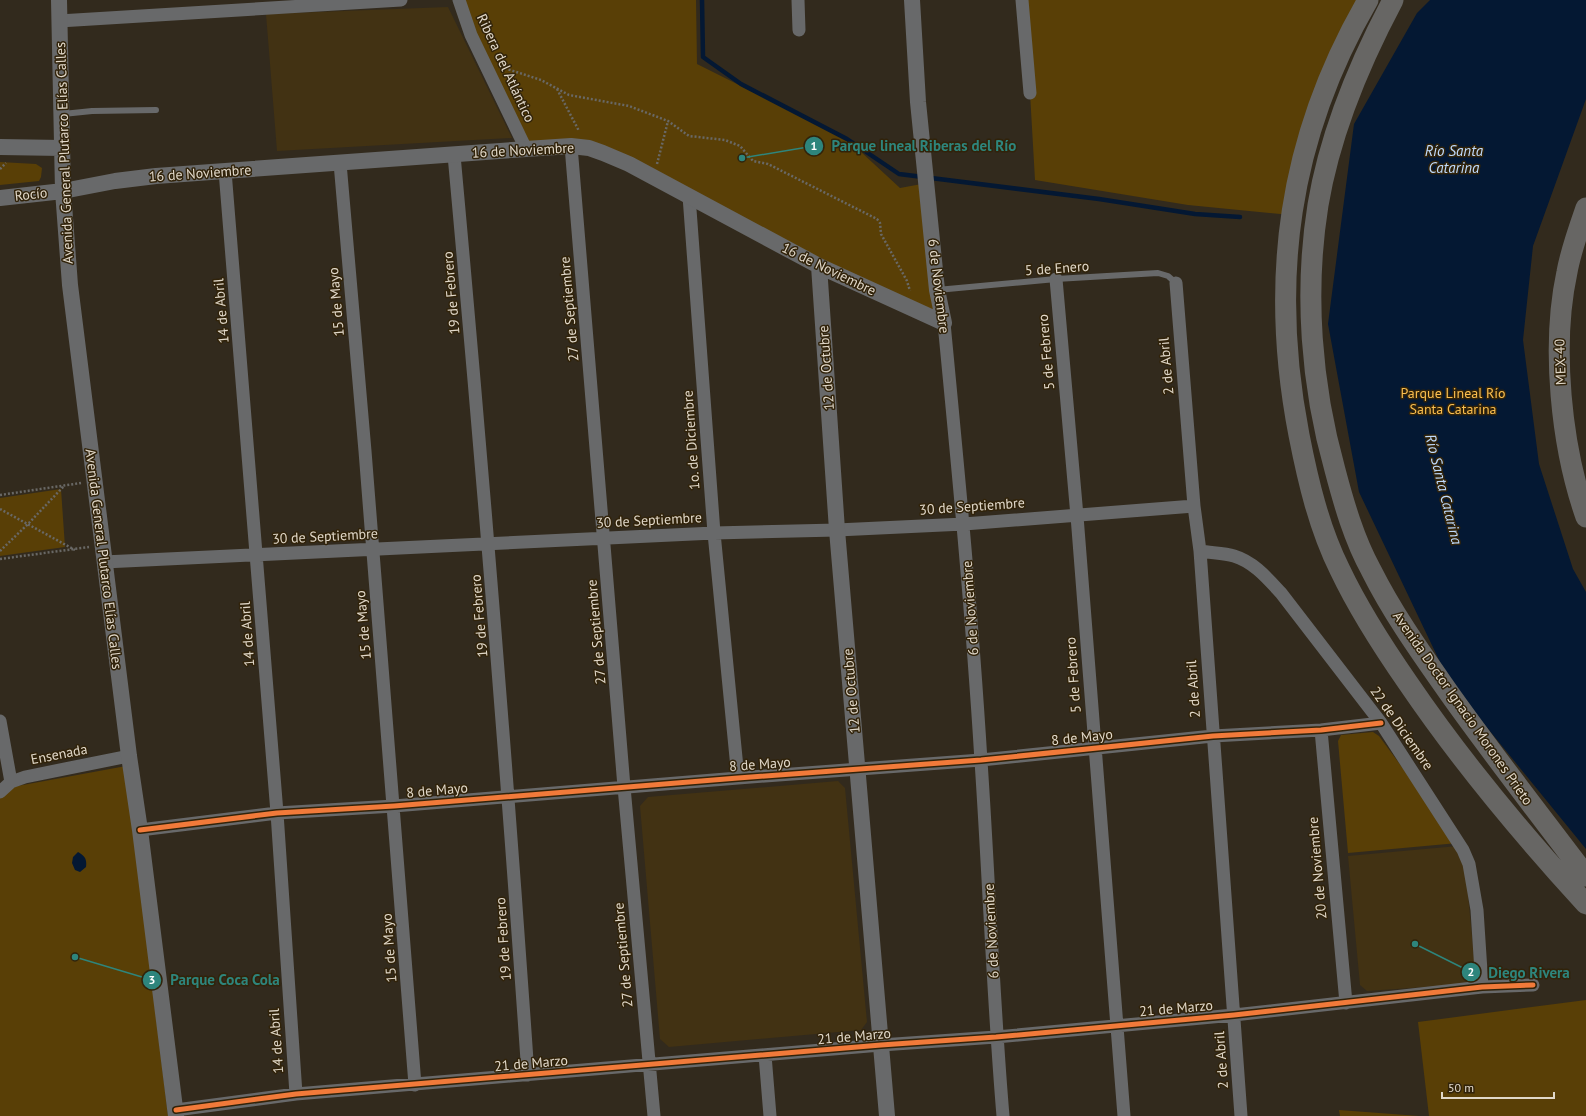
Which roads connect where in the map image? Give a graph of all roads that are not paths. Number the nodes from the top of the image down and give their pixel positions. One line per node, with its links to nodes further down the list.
1 (59, 0): 11 (street, Avenida General Plutarco Elías Calles)
2 (402, 0): 9 (street)
3 (459, 0): 19 (street, Ribera del Atlántico)
4 (798, 0): 12 (street)
5 (912, 0): 30 (street, 6 de Noviembre)
6 (1022, 0): 13 (street)
7 (1368, 0): 61 (highway, Avenida Doctor Ignacio Morones Prieto)
8 (1393, 0): 60 (highway, Avenida Doctor Ignacio Morones Prieto)
9 (312, 3): 10 (street)
10 (219, 6): 11 (street)
11 (59, 21): 15 (street, Avenida General Plutarco Elías Calles)
12 (799, 30)
13 (1030, 93)
14 (156, 110): 15 (lane)
15 (61, 114): 18 (street, Avenida General Plutarco Elías Calles)
16 (571, 146): 19 (street, 16 de Noviembre); 24 (street, 16 de Noviembre); 38 (street, 27 de Septiembre)
17 (0, 147): 18 (street)
18 (62, 148): 23 (street, Avenida General Plutarco Elías Calles)
19 (526, 149): 20 (street, 16 de Noviembre)
20 (454, 155): 21 (street, 16 de Noviembre); 39 (street, 19 de Febrero)
21 (340, 163): 22 (street, 16 de Noviembre); 40 (street, 15 de Mayo)
22 (225, 171): 23 (street, 16 de Noviembre); 42 (street, 14 de Abril)
23 (63, 191): 25 (street, Rocío); 43 (street, Avenida General Plutarco Elías Calles)
24 (689, 196): 27 (street, 16 de Noviembre); 37 (street, 1o. de Diciembre)
25 (0, 198)
26 (1586, 208): 34 (highway, MEX-40)
27 (819, 266): 31 (street, 16 de Noviembre); 36 (street, 12 de Octubre)
28 (1056, 279): 29 (lane, 5 de Enero); 30 (lane, 5 de Enero); 33 (street, 5 de Febrero)
29 (1176, 283): 32 (street, 2 de Abril)
30 (937, 290): 31 (street, 6 de Noviembre)
31 (944, 322): 35 (street, 6 de Noviembre)
32 (1194, 506): 33 (street, 30 de Septiembre); 41 (street, 2 de Abril)
33 (1077, 516): 35 (street, 30 de Septiembre); 48 (street, 5 de Febrero)
34 (1586, 517)
35 (964, 524): 36 (street, 30 de Septiembre); 50 (street, 6 de Noviembre)
36 (837, 530): 37 (street, 30 de Septiembre); 51 (street, 12 de Octubre)
37 (714, 533): 38 (street, 30 de Septiembre); 52 (street, 1o. de Diciembre)
38 (605, 539): 39 (street, 30 de Septiembre); 54 (street, 27 de Septiembre)
39 (489, 544): 40 (street, 30 de Septiembre); 56 (street, 19 de Febrero)
40 (373, 549): 42 (street, 30 de Septiembre); 57 (street, 15 de Mayo)
41 (1200, 551): 45 (street, 22 de Diciembre); 47 (street, 2 de Abril)
42 (257, 555): 43 (street, 30 de Septiembre); 58 (street, 14 de Abril)
43 (104, 562): 49 (street, Avenida General Plutarco Elías Calles)
44 (0, 721): 53 (street)
45 (1381, 723): 46 (street, 8 de Mayo); 63 (street, 22 de Diciembre)
46 (1321, 730): 47 (street, 8 de Mayo); 64 (street, 20 de Noviembre)
47 (1213, 736): 48 (street, 8 de Mayo); 65 (street, 2 de Abril)
48 (1095, 747): 50 (street, 8 de Mayo); 66 (street, 5 de Febrero)
49 (129, 756): 53 (street, Ensenada); 59 (street, Avenida General Plutarco Elías Calles)
50 (981, 760): 51 (street, 8 de Mayo); 67 (street, 6 de Noviembre)
51 (858, 768): 52 (street, 8 de Mayo); 68 (street, 12 de Octubre)
52 (738, 778): 54 (street, 8 de Mayo)
53 (11, 782): 55 (street, Ensenada)
54 (624, 787): 56 (street, 8 de Mayo); 70 (street, 27 de Septiembre)
55 (0, 792)
56 (509, 796): 57 (street, 8 de Mayo); 71 (street, 19 de Febrero)
57 (394, 806): 58 (street, 8 de Mayo); 72 (street, 15 de Mayo)
58 (277, 813): 59 (street, 8 de Mayo); 73 (street, 14 de Abril)
59 (140, 830): 74 (street, Avenida General Plutarco Elías Calles)
60 (1586, 876)
61 (1586, 904)
62 (1533, 985): 63 (street, 21 de Marzo)
63 (1482, 987): 64 (street, 21 de Marzo)
64 (1346, 1003): 65 (street, 21 de Marzo)
65 (1234, 1015): 66 (street, 21 de Marzo); 80 (street, 2 de Abril)
66 (1118, 1026): 67 (street, 21 de Marzo); 79 (street, 5 de Febrero)
67 (996, 1037): 68 (street, 21 de Marzo); 78 (street, 6 de Noviembre)
68 (881, 1045): 69 (street, 21 de Marzo); 77 (street, 12 de Octubre)
69 (765, 1055): 70 (street, 21 de Marzo); 76 (street)
70 (649, 1065): 71 (street, 21 de Marzo); 75 (street, 27 de Septiembre)
71 (528, 1075): 72 (street, 21 de Marzo)
72 (415, 1084): 73 (street, 21 de Marzo)
73 (296, 1094): 74 (street, 21 de Marzo)
74 (176, 1113)
75 (654, 1116)
76 (770, 1116)
77 (887, 1116)
78 (1003, 1116)
79 (1124, 1116)
80 (1241, 1116)

